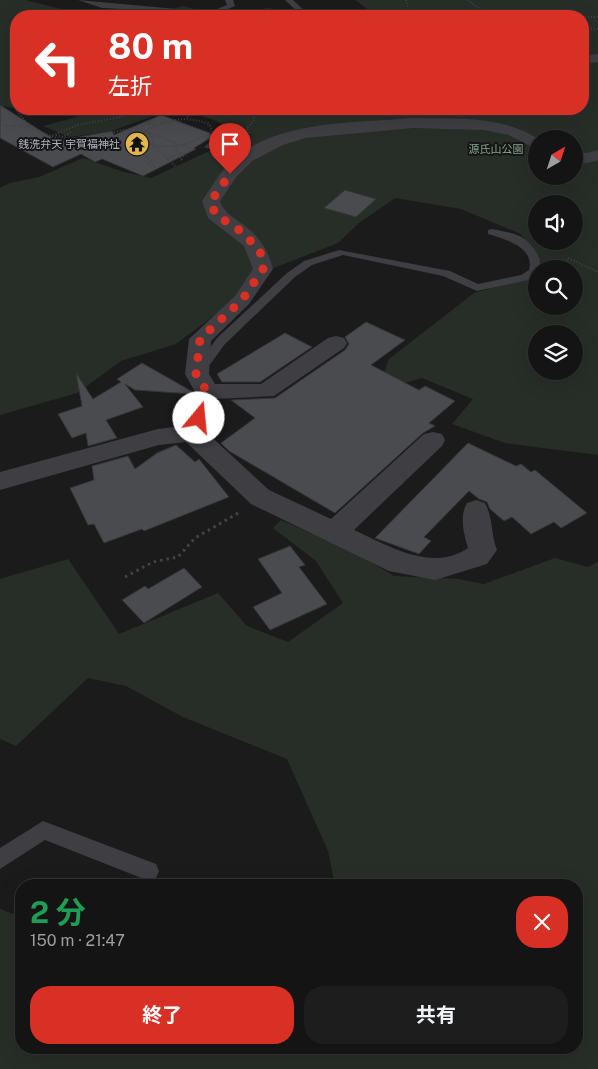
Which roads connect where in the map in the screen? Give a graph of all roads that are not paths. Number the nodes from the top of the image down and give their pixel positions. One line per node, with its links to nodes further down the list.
1 (82, 0): 4 (lane)
2 (229, 0): 5 (lane)
3 (289, 0): 6 (lane)
4 (181, 10)
5 (223, 10)
6 (300, 10)
7 (487, 115): 8 (street)
8 (514, 131): 9 (street); 14 (street)
9 (528, 139)
10 (598, 155): 11 (street)
11 (583, 158)
12 (492, 232): 14 (lane)
13 (336, 343): 14 (street)
14 (202, 383): 15 (street)
15 (192, 433): 17 (street); 19 (street)
16 (433, 440): 19 (street)
17 (0, 481)
18 (476, 510): 19 (street)
19 (334, 532)
20 (0, 859): 21 (lane)
21 (149, 871)

